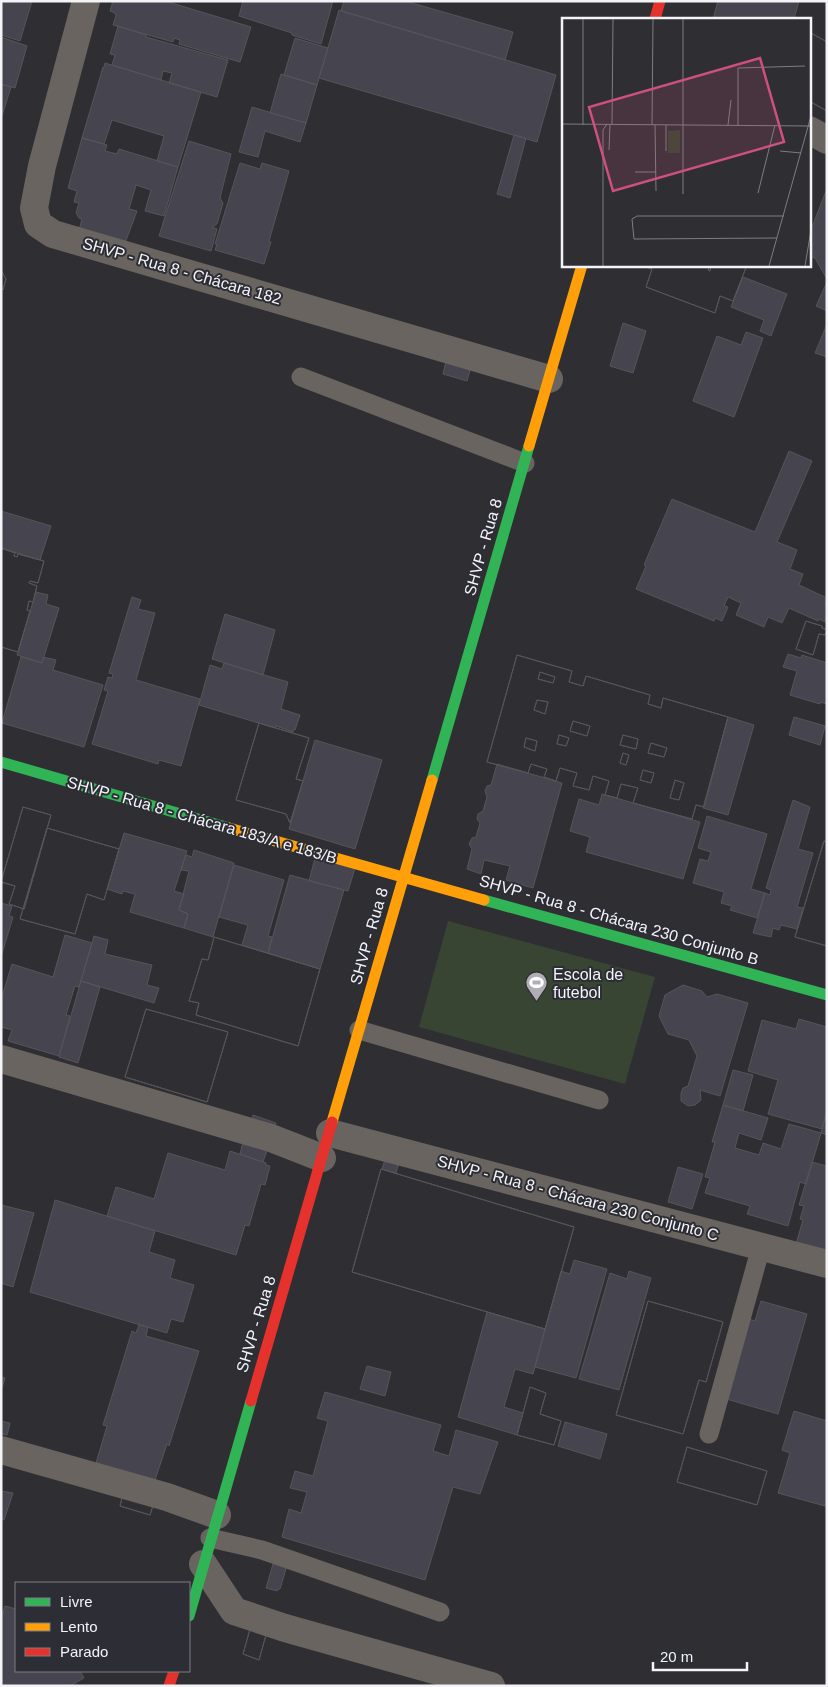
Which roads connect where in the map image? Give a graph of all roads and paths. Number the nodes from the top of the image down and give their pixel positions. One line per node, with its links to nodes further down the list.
1 (86, 1): 8 (street, SHVP - Rua 8 - Chácara 182)
2 (660, 1): 3 (street)
3 (655, 18)
4 (810, 131): 5 (street)
5 (827, 140)
6 (582, 266): 8 (street, SHVP - Rua 8)
7 (301, 378): 9 (lane)
8 (549, 379): 9 (street, SHVP - Rua 8)
9 (524, 463): 11 (street, SHVP - Rua 8)
10 (1, 762): 11 (street, SHVP - Rua 8 - Chácara 183/A e 183/B)
11 (403, 876): 12 (street, SHVP - Rua 8 - Chácara 230 Conjunto B); 13 (street, SHVP - Rua 8)
12 (827, 995)
13 (359, 1030): 15 (lane); 16 (street, SHVP - Rua 8)
14 (1, 1059): 16 (street)
15 (599, 1100)
16 (326, 1146): 17 (street, SHVP - Rua 8 - Chácara 230 Conjunto C); 21 (street, SHVP - Rua 8)
17 (761, 1247): 18 (street, SHVP - Rua 8 - Chácara 230 Conjunto C); 19 (lane)
18 (827, 1264)
19 (709, 1434)
20 (1, 1450): 21 (street)
21 (213, 1526): 22 (street, SHVP - Rua 8); 24 (lane)
22 (203, 1564): 23 (street, SHVP - Rua 8); 27 (street)
23 (190, 1612)
24 (440, 1612)
25 (174, 1672): 26 (street)
26 (170, 1686)
27 (491, 1686)

